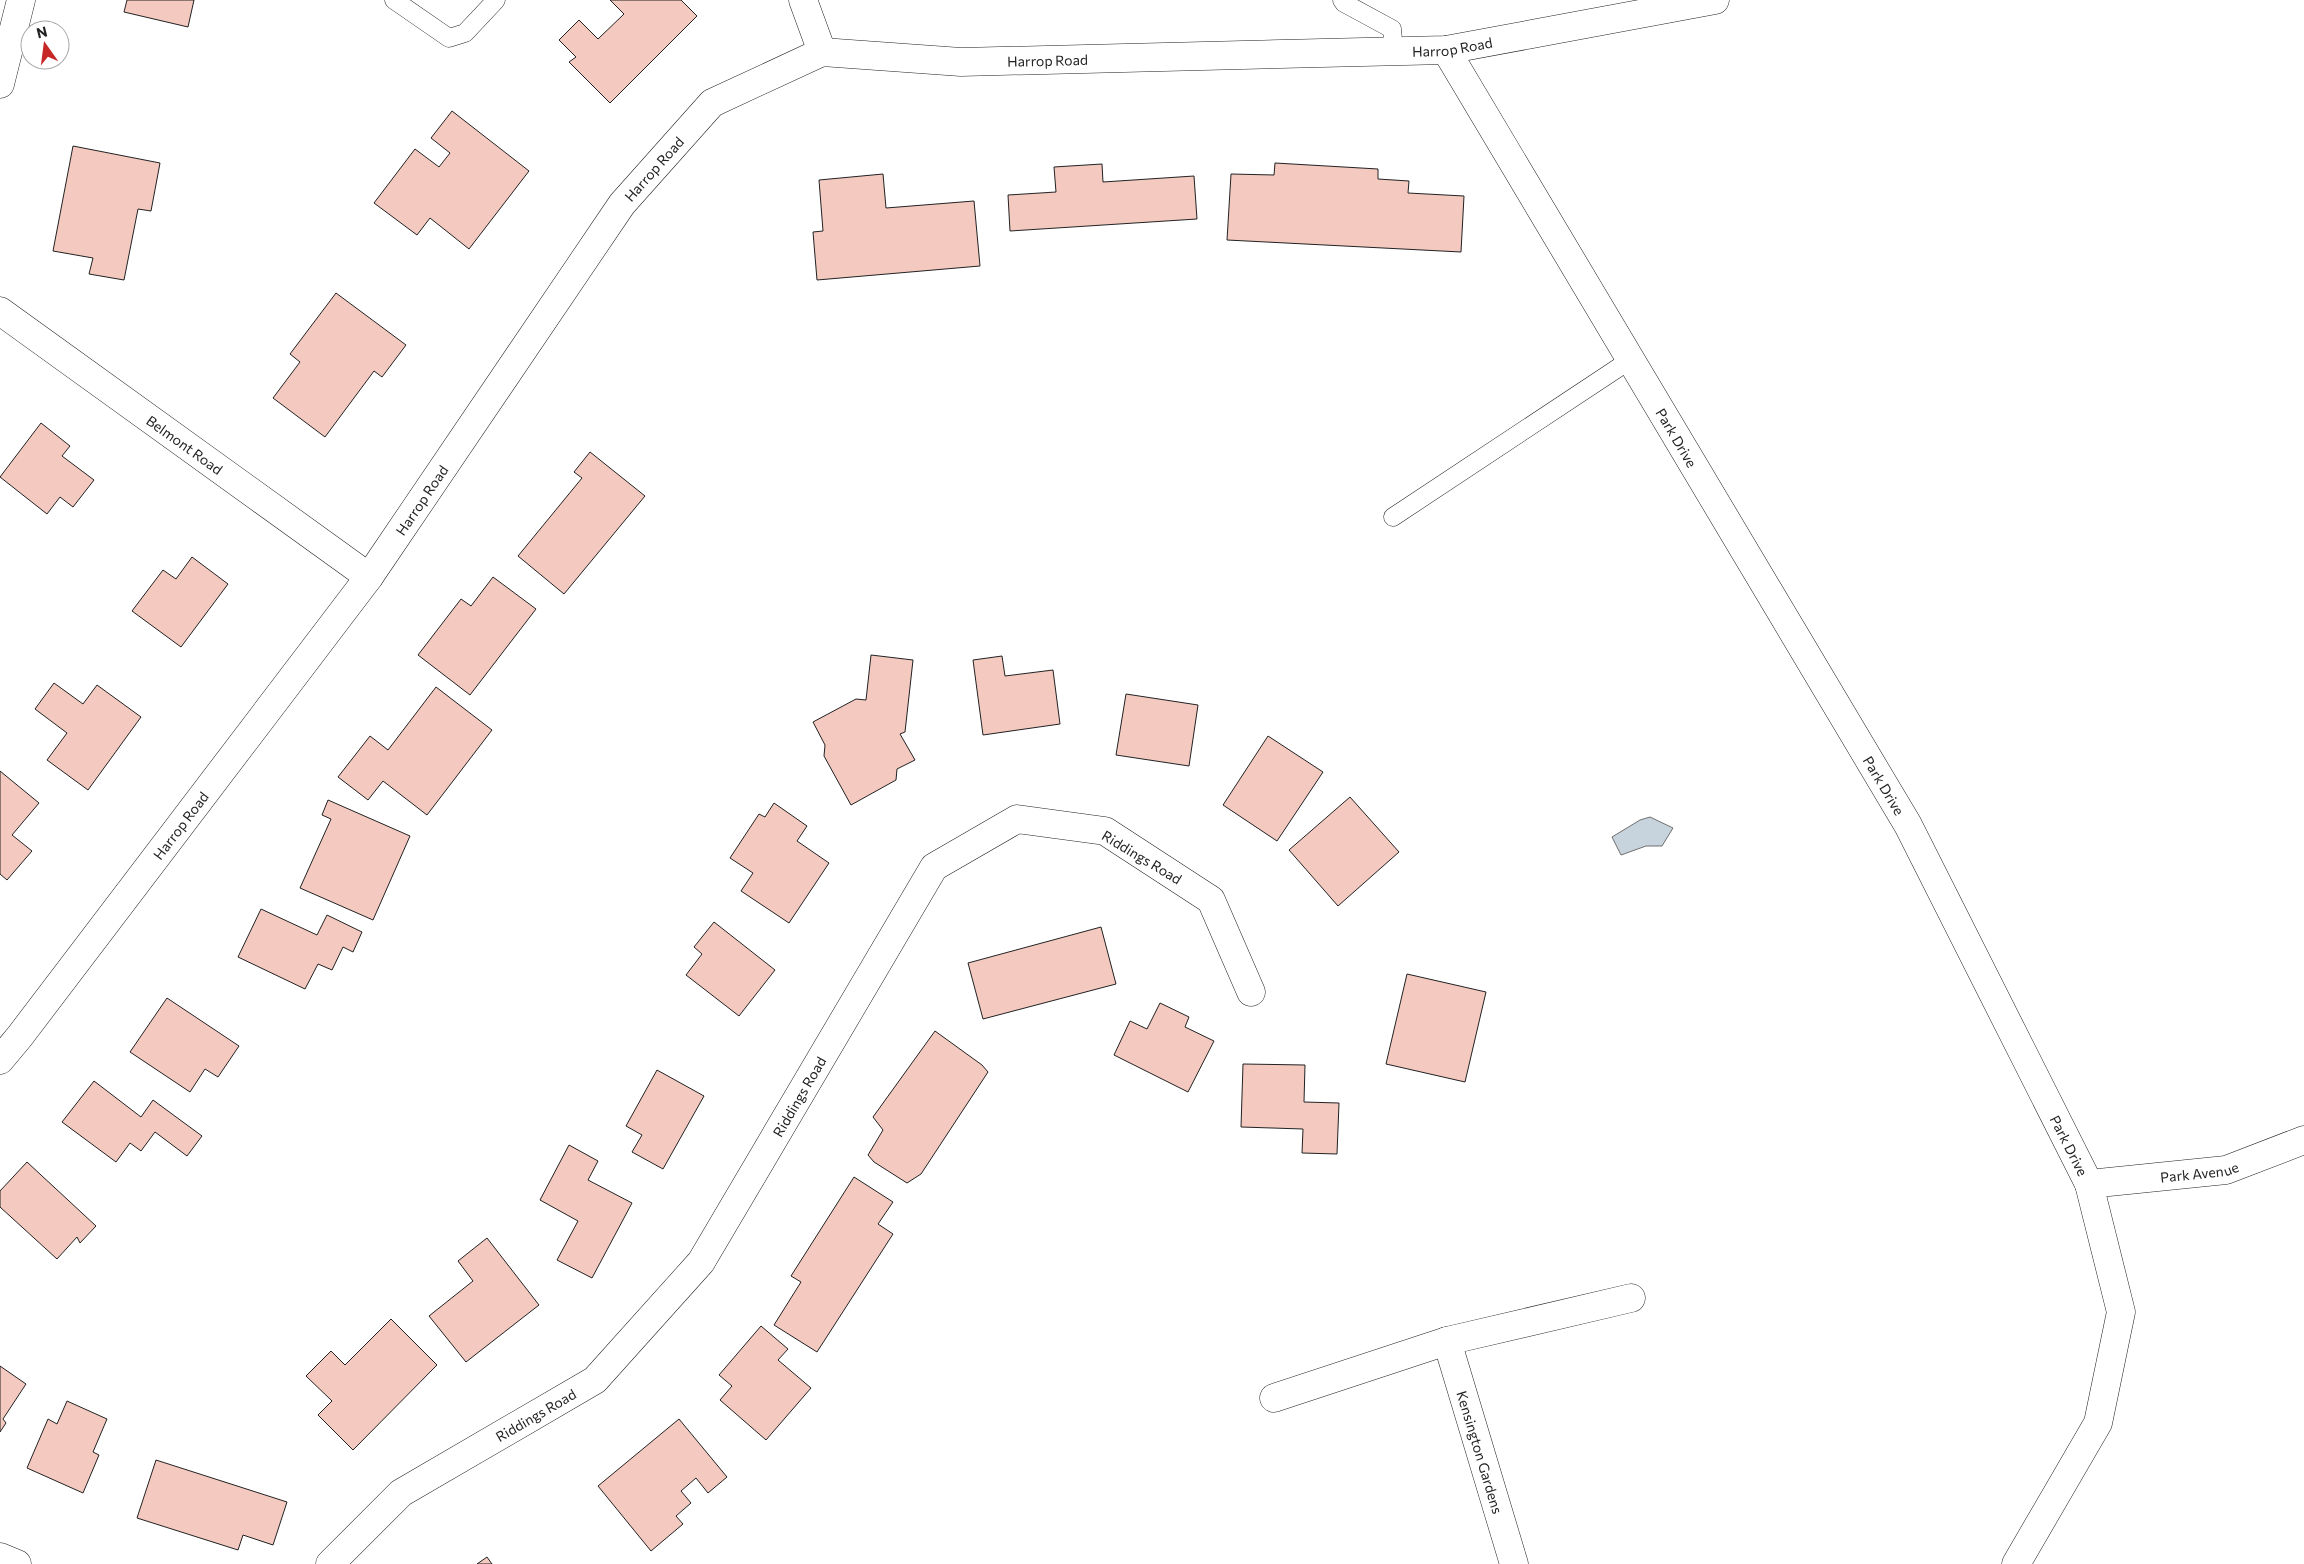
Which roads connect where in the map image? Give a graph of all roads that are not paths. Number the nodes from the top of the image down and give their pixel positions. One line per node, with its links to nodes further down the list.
1 (21, 0): 10 (street)
2 (394, 0): 3 (lane)
3 (496, 0)
4 (803, 0): 9 (street)
5 (1342, 0): 8 (lane)
6 (1715, 0): 7 (street, Harrop Road)
7 (1446, 50): 8 (street, Harrop Road); 12 (street, Park Drive)
8 (1394, 51): 9 (street, Harrop Road)
9 (822, 52): 14 (street, Harrop Road)
10 (0, 84)
11 (0, 311): 14 (street, Belmont Road)
12 (1630, 360): 13 (lane); 18 (street, Park Drive)
13 (1393, 517)
14 (369, 577): 16 (street, Harrop Road)
15 (1251, 992): 24 (street, Riddings Road)
16 (0, 1060)
17 (2304, 1140): 18 (street, Park Avenue)
18 (2089, 1184): 26 (street, Park Drive)
19 (1631, 1298): 20 (street)
20 (1447, 1341): 21 (street); 25 (street, Kensington Gardens)
21 (1274, 1398)
22 (0, 1557): 23 (street)
23 (17, 1564)
24 (330, 1564)
25 (1514, 1564)
26 (2016, 1564)

